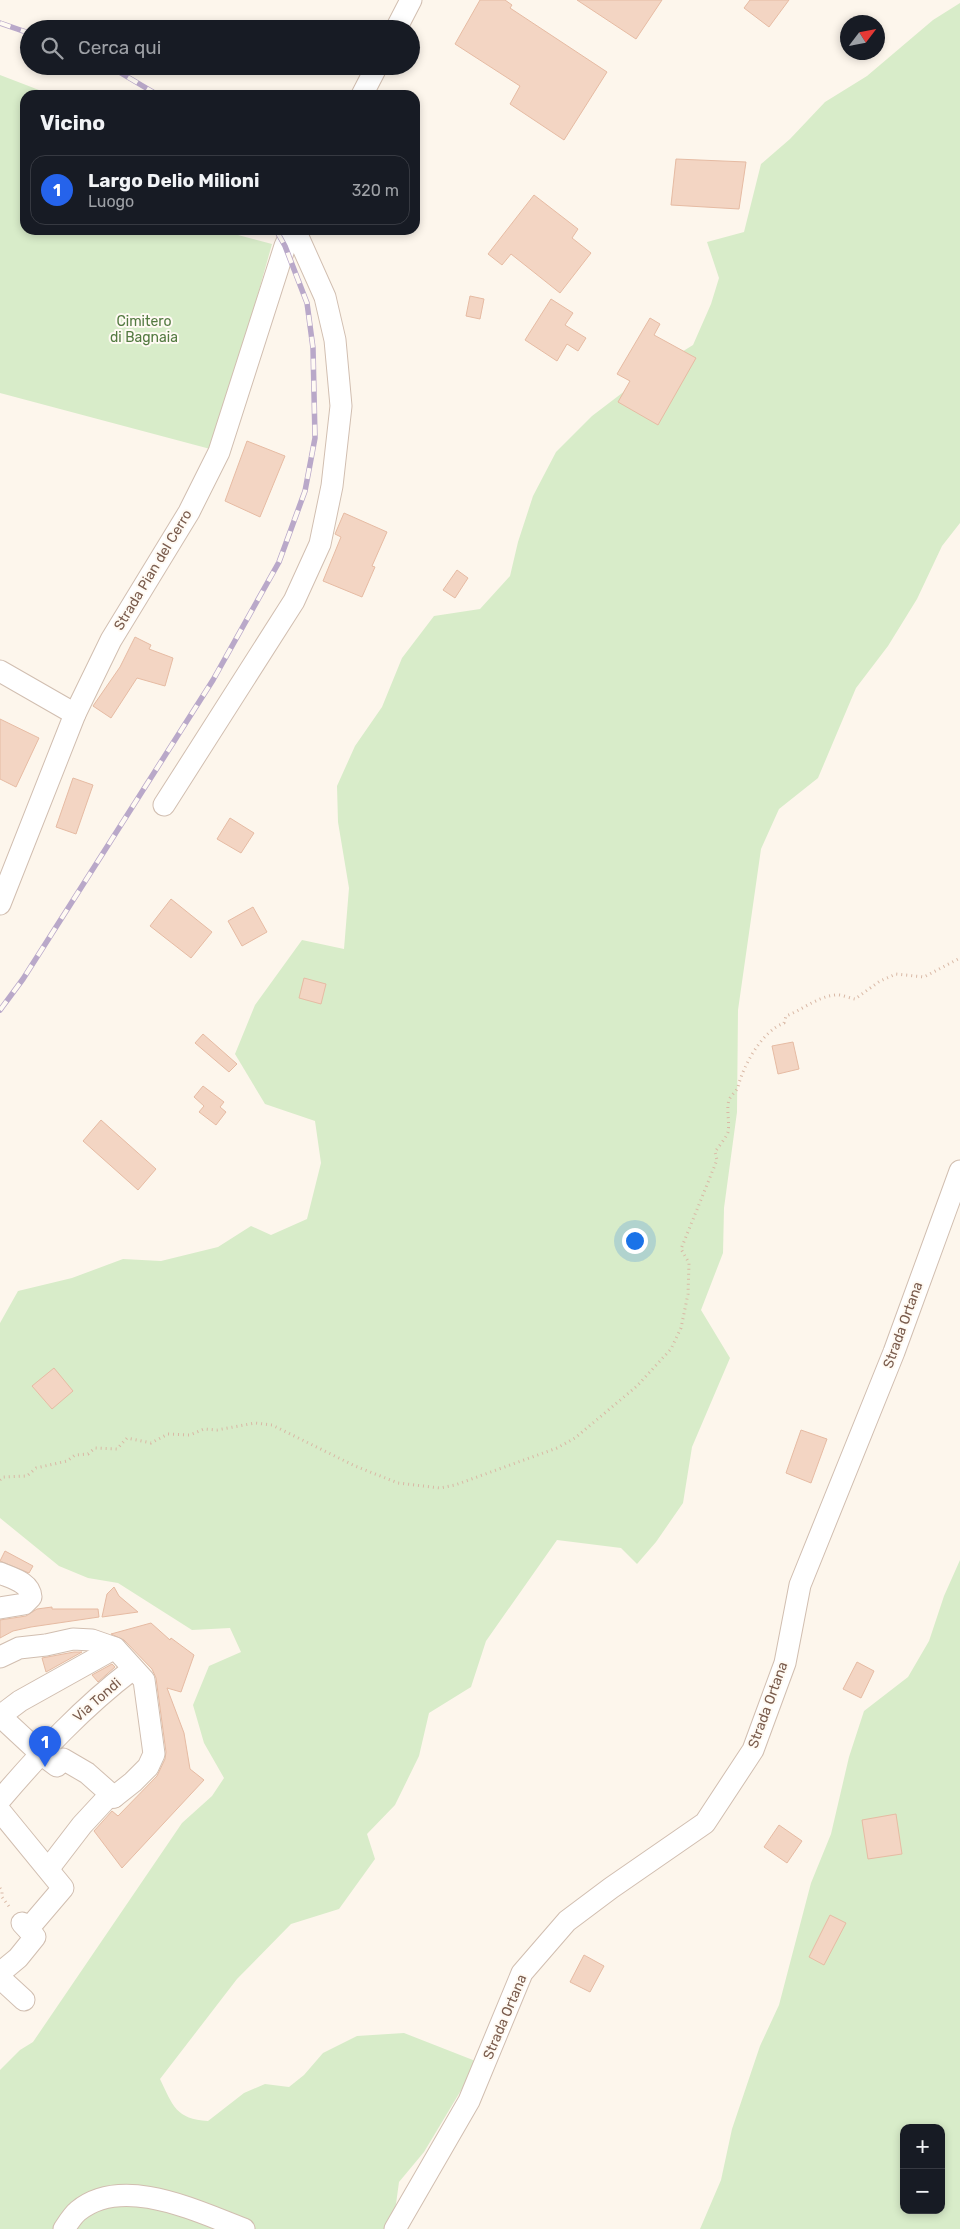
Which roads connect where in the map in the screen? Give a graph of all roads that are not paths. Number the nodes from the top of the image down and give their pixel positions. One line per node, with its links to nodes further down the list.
1 (411, 0): 2 (street)
2 (401, 20)
3 (372, 75): 4 (street)
4 (365, 90)
5 (291, 235): 8 (street, Strada Pian del Cerro)
6 (296, 235): 9 (street)
7 (0, 671): 8 (street)
8 (75, 714): 10 (street, Strada Pian del Cerro)
9 (164, 805)
10 (0, 904)
11 (960, 1171): 30 (street, Strada Ortana)
12 (0, 1572): 13 (street)
13 (0, 1608)
14 (115, 1648): 15 (street); 16 (street); 17 (street)
15 (0, 1656)
16 (133, 1669): 18 (street, Via Tondi); 21 (street)
17 (84, 1671): 18 (street); 19 (street)
18 (103, 1692): 20 (street, Via Tondi)
19 (0, 1716): 20 (street)
20 (41, 1754): 21 (street); 22 (street, Via Tondi)
21 (114, 1796): 24 (street)
22 (0, 1800)
23 (0, 1811): 24 (street)
24 (49, 1868): 25 (street)
25 (0, 1973)
26 (0, 1978): 27 (street)
27 (24, 2000)
28 (64, 2229): 29 (street)
29 (244, 2229)
30 (395, 2229)

